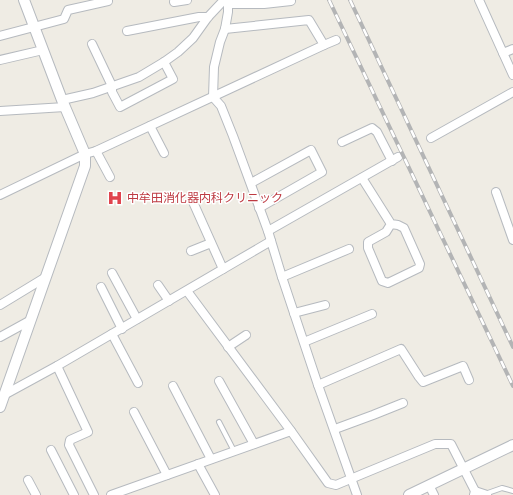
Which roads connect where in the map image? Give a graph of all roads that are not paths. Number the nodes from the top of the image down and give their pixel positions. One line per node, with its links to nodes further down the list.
1 (24, 0): 9 (street)
2 (188, 0): 7 (street)
3 (479, 0): 18 (street)
4 (108, 1): 9 (street)
5 (227, 1): 6 (street); 8 (street); 10 (street)
6 (291, 1)
7 (174, 2)
8 (208, 17): 11 (street); 20 (street)
9 (35, 27): 12 (street); 17 (street)
10 (225, 29): 15 (street); 24 (street)
11 (127, 31)
12 (0, 36)
13 (336, 40): 15 (street)
14 (92, 44): 22 (street)
15 (324, 45): 24 (street)
16 (513, 49): 18 (street)
17 (43, 50): 19 (street); 25 (street)
18 (503, 53): 21 (street)
19 (0, 60)
20 (164, 62): 22 (street); 22 (street)
21 (513, 75)
22 (112, 86): 25 (street)
23 (513, 92): 28 (street)
24 (213, 97): 27 (street); 35 (street)
25 (63, 103): 26 (street); 32 (street)
26 (0, 111)
27 (150, 126): 30 (street); 31 (street)
28 (431, 138)
29 (342, 142): 34 (street)
30 (96, 151): 32 (street); 33 (street)
31 (164, 153)
32 (85, 154): 37 (street); 49 (street)
33 (110, 177)
34 (362, 178): 40 (street); 41 (street)
35 (251, 183): 39 (street); 39 (street)
36 (496, 192): 42 (street)
37 (0, 195)
38 (193, 202): 44 (street)
39 (259, 208): 41 (street)
40 (391, 224): 40 (street)
41 (268, 231): 43 (street)
42 (513, 240)
43 (271, 241): 47 (street); 50 (street)
44 (211, 243): 46 (street); 47 (street)
45 (349, 249): 50 (street)
46 (191, 250)
47 (223, 269): 53 (street)
48 (112, 273): 59 (street)
49 (46, 277): 55 (street); 60 (street)
50 (282, 277): 57 (street)
51 (158, 284): 54 (street)
52 (101, 287): 61 (street)
53 (186, 291): 54 (street); 66 (street)
54 (169, 301): 59 (street)
55 (0, 304)
56 (325, 305): 57 (street)
57 (294, 313): 65 (street)
58 (372, 314): 65 (street)
59 (137, 319): 61 (street)
60 (31, 320): 64 (street); 73 (street)
61 (122, 329): 62 (street)
62 (112, 334): 67 (street); 70 (street)
63 (246, 335): 66 (street)
64 (0, 337)
65 (304, 342): 71 (street)
66 (228, 346): 79 (street)
67 (57, 366): 73 (street); 95 (street)
68 (469, 380): 71 (street)
69 (219, 381): 80 (street)
70 (138, 383)
71 (318, 384): 78 (street)
72 (173, 386): 84 (street)
73 (2, 397): 75 (street)
74 (404, 403): 78 (street)
75 (0, 407)
76 (134, 412): 87 (street)
77 (219, 422): 83 (lane)
78 (335, 429): 88 (street)
79 (291, 431): 80 (street); 88 (street)
80 (254, 444): 83 (street)
81 (513, 445): 86 (street)
82 (51, 450): 94 (street)
83 (234, 451): 84 (street)
84 (211, 459): 85 (street)
85 (198, 464): 87 (street); 97 (street)
86 (463, 469): 88 (street); 90 (street); 92 (street)
87 (167, 475): 96 (street)
88 (352, 478): 98 (street)
89 (28, 480): 93 (street)
90 (431, 490): 99 (street)
91 (513, 491): 100 (lane)
92 (475, 493): 100 (street)
93 (36, 495)
94 (74, 495)
95 (94, 495)
96 (111, 495)
97 (214, 495)
98 (358, 495)
99 (409, 495)
100 (486, 495)

